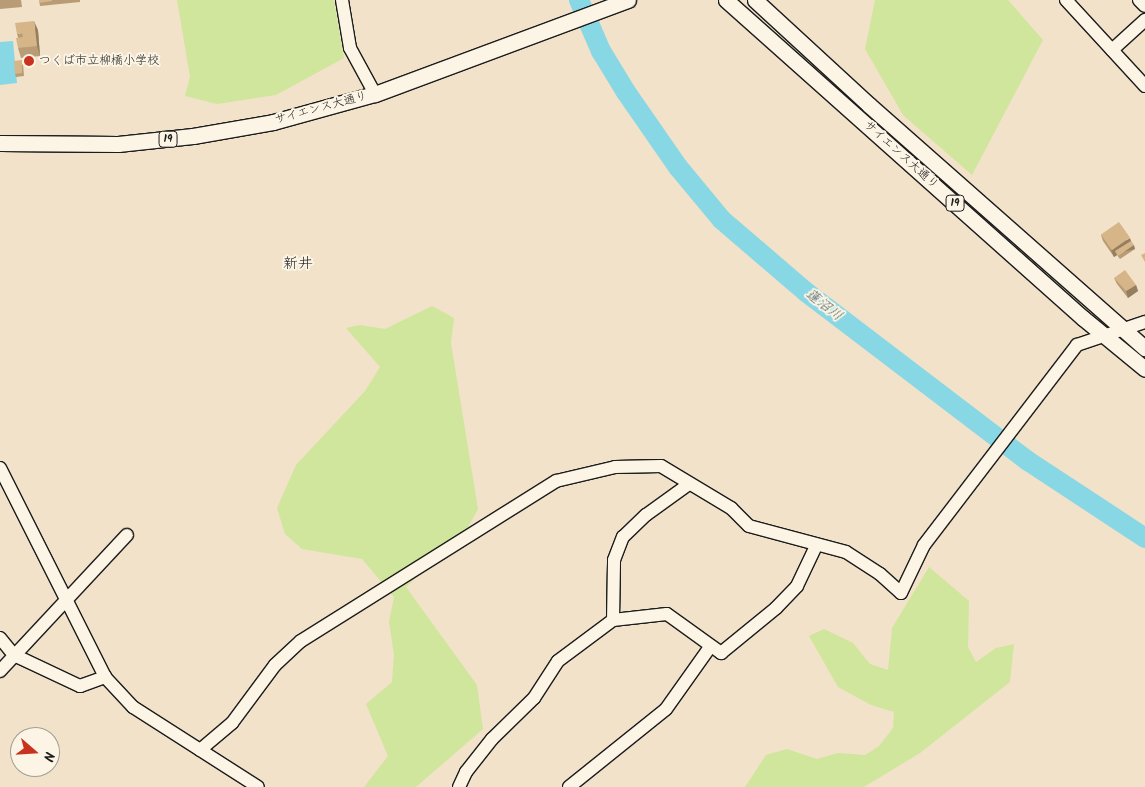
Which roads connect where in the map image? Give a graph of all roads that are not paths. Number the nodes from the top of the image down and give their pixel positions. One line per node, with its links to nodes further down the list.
1 (342, 0): 11 (street)
2 (628, 0): 11 (main road, サイエンス大通り / 19)
3 (726, 0): 15 (main road, サイエンス大通り / 19)
4 (754, 0): 14 (main road, サイエンス大通り / 19)
5 (1066, 0): 9 (street)
6 (1139, 0): 7 (street)
7 (1145, 6)
8 (1145, 20): 9 (street)
9 (1112, 50): 10 (street)
10 (1145, 86)
11 (375, 94): 12 (main road, サイエンス大通り / 19)
12 (0, 143)
13 (1145, 322): 14 (street)
14 (1122, 329): 15 (street); 16 (main road, サイエンス大通り / 19)
15 (1102, 334): 17 (main road, サイエンス大通り / 19); 21 (street)
16 (1145, 348)
17 (1145, 368)
18 (0, 468): 22 (street)
19 (689, 484): 21 (street); 23 (street); 29 (street)
20 (127, 534): 22 (street)
21 (816, 546): 25 (street)
22 (66, 601): 26 (street); 28 (street)
23 (613, 620): 25 (street); 31 (street)
24 (0, 638): 26 (street)
25 (710, 647): 32 (street)
26 (14, 655): 27 (street); 28 (street)
27 (0, 671)
28 (105, 676): 29 (street)
29 (200, 750): 30 (street)
30 (258, 787)
31 (459, 787)
32 (569, 787)

